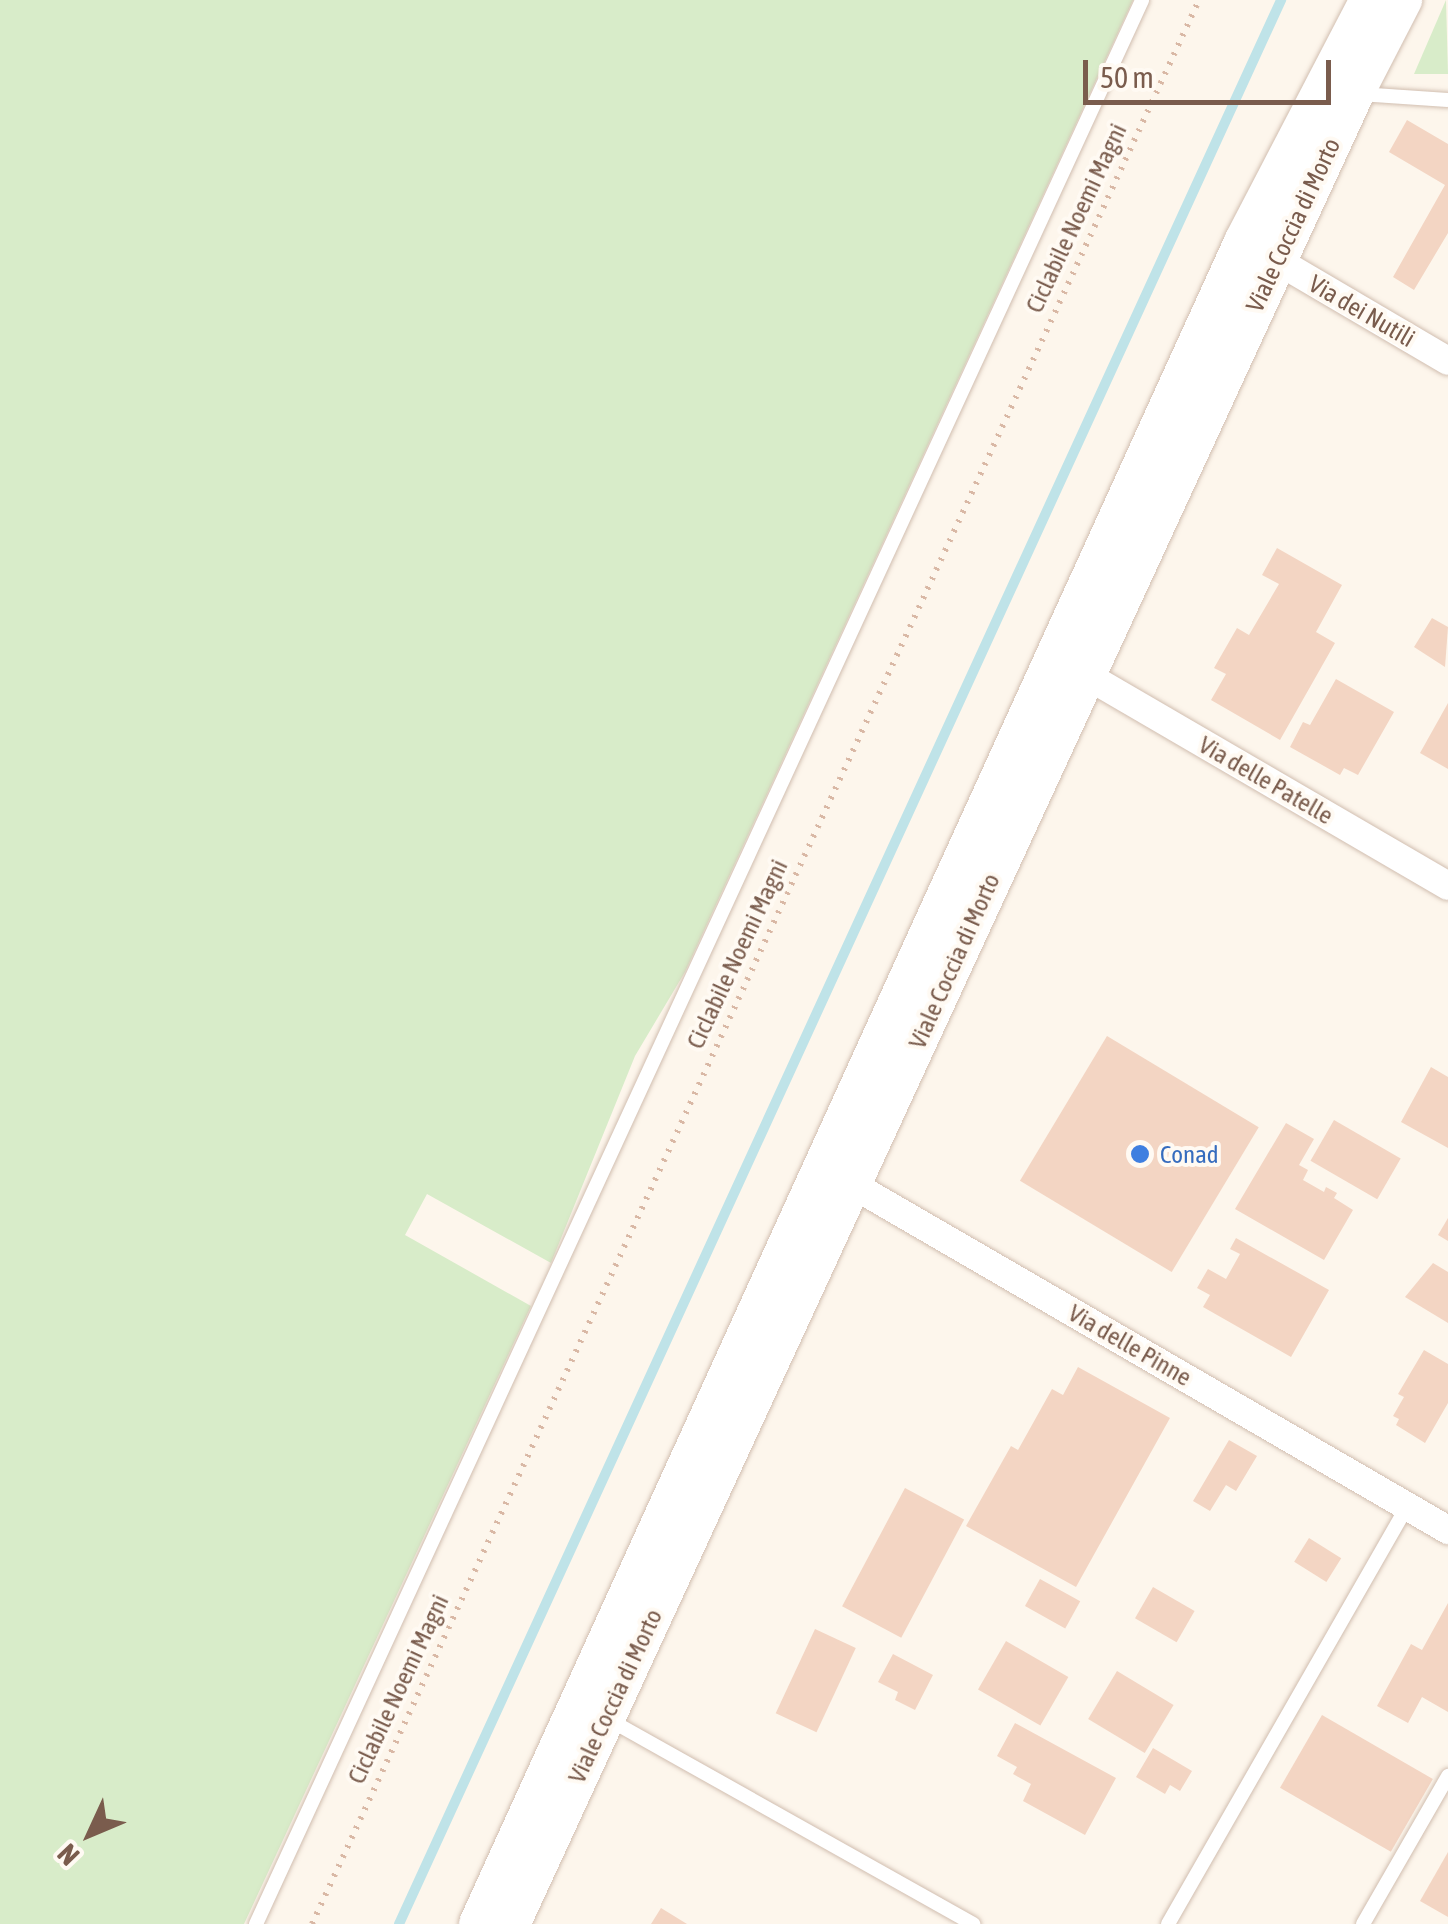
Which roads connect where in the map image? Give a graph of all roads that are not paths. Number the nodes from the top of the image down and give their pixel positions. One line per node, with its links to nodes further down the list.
1 (1142, 0): 15 (lane)
2 (1370, 0): 16 (street, Viale Coccia di Morto)
3 (1402, 0): 4 (street, Viale Coccia di Morto)
4 (1354, 93): 5 (lane); 6 (street, Viale Coccia di Morto)
5 (1448, 100)
6 (1276, 260): 7 (street, Via dei Nutili); 8 (street, Viale Coccia di Morto)
7 (1448, 361)
8 (1084, 674): 9 (street, Via delle Patelle); 10 (street, Viale Coccia di Morto)
9 (1448, 886)
10 (853, 1185): 11 (street, Via delle Pinne); 13 (street, Viale Coccia di Morto)
11 (1407, 1506): 12 (street, Via delle Pinne); 19 (lane)
12 (1448, 1530)
13 (605, 1718): 17 (street, Viale Coccia di Morto); 18 (lane)
14 (1448, 1776): 20 (lane)
15 (256, 1924)
16 (480, 1924)
17 (510, 1924)
18 (974, 1924)
19 (1168, 1924)
20 (1363, 1924)

